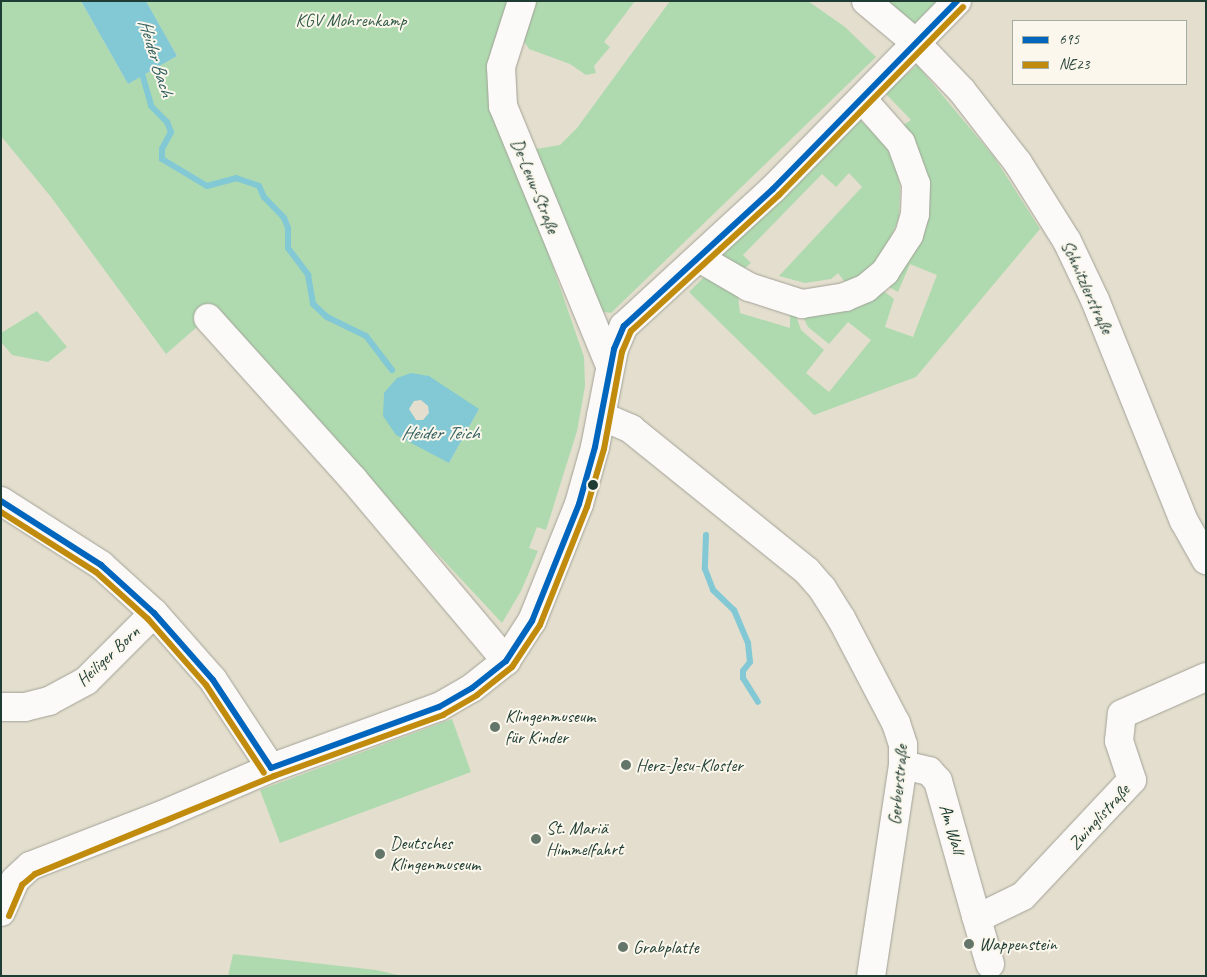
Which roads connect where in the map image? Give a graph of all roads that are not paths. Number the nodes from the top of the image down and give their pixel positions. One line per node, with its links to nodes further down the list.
1 (522, 1): 8 (street, De-Leuw-Straße)
2 (866, 1): 4 (street, Schnitzlerstraße)
3 (957, 1): 4 (street)
4 (917, 44): 5 (street); 11 (street, Schnitzlerstraße)
5 (863, 100): 6 (street); 6 (street)
6 (699, 258): 8 (street)
7 (208, 318): 13 (street)
8 (610, 365): 9 (street)
9 (601, 416): 13 (street); 16 (street, Gerberstraße)
10 (1, 501): 12 (street)
11 (1206, 560)
12 (154, 613): 15 (street, Heiliger Born); 17 (street)
13 (506, 661): 17 (street)
14 (1206, 677): 19 (street, Zwinglistraße)
15 (1, 707)
16 (903, 765): 19 (street, Am Wall); 21 (street, Gerberstraße)
17 (271, 768): 18 (street)
18 (1, 912)
19 (981, 915): 20 (street, Am Wall)
20 (990, 964)
21 (871, 976)

